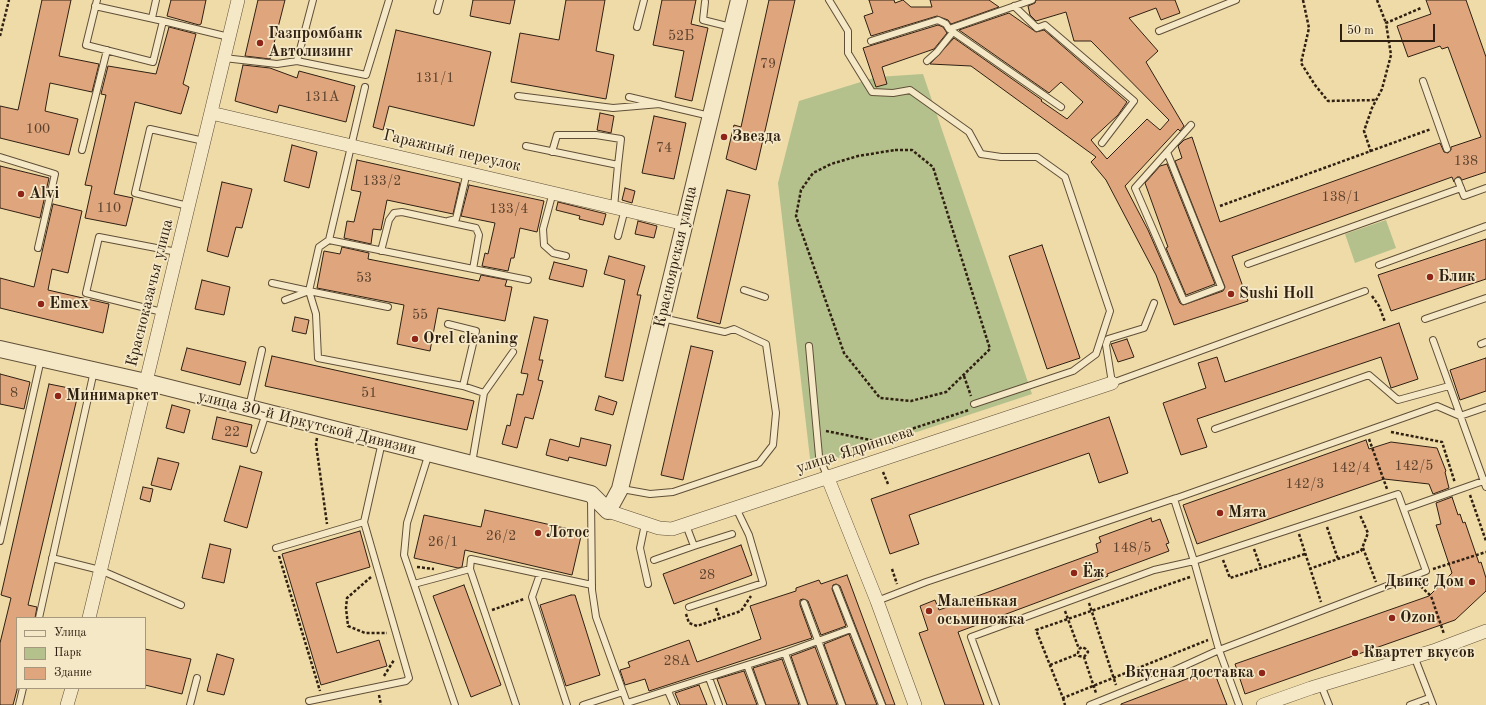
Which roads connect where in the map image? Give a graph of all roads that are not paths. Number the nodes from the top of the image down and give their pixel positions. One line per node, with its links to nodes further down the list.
1 (156, 0): 15 (lane)
2 (238, 0): 21 (street, Красноказачья улица)
3 (314, 0): 25 (lane)
4 (389, 0): 25 (lane)
5 (440, 0): 14 (lane)
6 (644, 0): 17 (lane)
7 (739, 0): 18 (street, Красноярская улица)
8 (829, 0): 91 (lane)
9 (1032, 0): 13 (lane)
10 (1236, 0): 20 (lane)
11 (705, 2): 18 (lane)
12 (96, 3): 15 (lane); 23 (lane)
13 (1014, 6): 19 (lane); 37 (lane)
14 (437, 11)
15 (152, 18): 16 (lane)
16 (163, 21): 21 (lane); 23 (lane)
17 (637, 27)
18 (732, 28): 34 (street, Красноярская улица)
19 (951, 30): 22 (lane); 26 (lane); 32 (lane)
20 (1159, 31)
21 (230, 37): 24 (street, Красноказачья улица)
22 (871, 41)
23 (107, 50): 41 (lane)
24 (224, 58): 25 (lane); 33 (street, Красноказачья улица)
25 (297, 61)
26 (927, 61)
27 (1423, 81): 40 (lane)
28 (365, 87): 38 (lane)
29 (518, 96): 31 (lane)
30 (628, 97): 31 (lane)
31 (660, 104): 34 (lane)
32 (1061, 107)
33 (211, 113): 36 (street, Красноказачья улица); 38 (street, Гаражный переулок)
34 (710, 116): 54 (street, Красноярская улица)
35 (1192, 125): 43 (lane)
36 (204, 141): 51 (street, Красноказачья улица); 51 (lane)
37 (1102, 143)
38 (352, 145): 46 (street, Гаражный переулок); 57 (lane)
39 (526, 146): 42 (lane)
40 (1447, 149)
41 (82, 150)
42 (552, 152): 45 (lane); 45 (lane)
43 (1167, 152): 43 (lane)
44 (0, 157): 58 (lane)
45 (618, 165): 52 (lane)
46 (467, 172): 50 (street, Гаражный переулок); 53 (lane)
47 (1458, 182): 48 (lane)
48 (1461, 188): 49 (lane); 62 (lane)
49 (1486, 188)
50 (553, 192): 52 (street, Гаражный переулок); 61 (lane)
51 (188, 206): 60 (street, Красноказачья улица)
52 (620, 208): 54 (street, Гаражный переулок); 56 (lane)
53 (447, 222): 59 (lane); 64 (lane)
54 (686, 224): 76 (street, Красноярская улица)
55 (1486, 226): 63 (lane)
56 (618, 236)
57 (329, 240): 59 (lane); 68 (lane)
58 (38, 248)
59 (381, 251): 64 (lane)
60 (177, 252): 75 (street, Красноказачья улица); 75 (lane)
61 (566, 256)
62 (1248, 264)
63 (1379, 265)
64 (473, 269): 65 (lane)
65 (528, 280)
66 (272, 283): 68 (lane)
67 (744, 290): 70 (lane)
68 (309, 291): 72 (lane); 74 (lane); 88 (lane)
69 (1365, 291): 87 (lane)
70 (765, 297)
71 (1486, 298): 77 (lane)
72 (285, 300)
73 (1154, 303): 87 (lane)
74 (388, 307)
75 (162, 312): 86 (street, Красноказачья улица)
76 (662, 318): 103 (street, Красноярская улица); 103 (lane)
77 (1425, 319)
78 (448, 324): 88 (lane)
79 (1433, 340): 89 (lane)
80 (810, 346): 101 (lane)
81 (0, 349): 84 (street, улица 30-й Иркутской Дивизии)
82 (262, 350): 93 (lane)
83 (513, 352): 90 (lane)
84 (42, 358): 85 (street, улица 30-й Иркутской Дивизии); 113 (lane)
85 (94, 370): 86 (street, улица 30-й Иркутской Дивизии); 116 (lane)
86 (146, 382): 93 (street, улица 30-й Иркутской Дивизии); 120 (street, Красноказачья улица)
87 (1112, 383): 101 (street, улица Ядринцева)
88 (463, 386): 90 (lane)
89 (1449, 386): 95 (lane); 96 (lane)
90 (484, 393): 100 (lane)
91 (974, 404)
92 (1486, 407): 95 (lane)
93 (248, 408): 94 (street, улица 30-й Иркутской Дивизии)
94 (266, 412): 97 (street, улица 30-й Иркутской Дивизии); 98 (lane)
95 (1460, 416): 102 (lane); 105 (lane)
96 (1216, 429)
97 (382, 442): 99 (street, улица 30-й Иркутской Дивизии); 109 (lane)
98 (254, 450)
99 (429, 453): 100 (street, улица 30-й Иркутской Дивизии); 122 (lane)
100 (472, 464): 104 (street, улица 30-й Иркутской Дивизии)
101 (827, 476): 106 (street, улица Ядринцева); 126 (street)
102 (1485, 483): 107 (lane)
103 (620, 489): 108 (street, Красноярская улица)
104 (591, 494): 108 (street); 124 (lane)
105 (1179, 497): 118 (lane); 126 (lane)
106 (736, 508): 111 (street, улица Ядринцева); 129 (lane)
107 (1404, 509): 118 (lane); 135 (lane)
108 (608, 511): 110 (street, улица Ядринцева)
109 (364, 522): 115 (lane); 147 (lane)
110 (645, 524): 111 (street, улица Ядринцева); 123 (lane)
111 (686, 525): 114 (lane)
112 (732, 534): 114 (lane)
113 (0, 541)
114 (694, 546): 117 (lane)
115 (276, 548)
116 (52, 558): 120 (lane); 130 (lane)
117 (654, 560)
118 (1194, 561): 135 (lane); 163 (lane)
119 (470, 569): 121 (lane); 122 (lane); 153 (lane)
120 (100, 570): 128 (lane); 131 (street, Красноказачья улица)
121 (540, 574): 124 (lane); 154 (lane)
122 (414, 584): 152 (lane)
123 (648, 584)
124 (592, 585): 145 (lane)
125 (836, 588): 132 (lane)
126 (877, 601): 162 (street)
127 (804, 603): 134 (lane)
128 (181, 605)
129 (689, 607)
130 (39, 617)
131 (88, 617)
132 (851, 630): 134 (lane); 161 (lane)
133 (1486, 631): 137 (street)
134 (818, 642): 136 (lane); 160 (lane)
135 (1219, 650): 164 (lane); 165 (lane)
136 (786, 654): 138 (lane); 159 (lane)
137 (1414, 656): 141 (street); 146 (lane)
138 (748, 665): 140 (lane); 158 (lane)
139 (197, 678): 151 (lane)
140 (709, 678): 144 (lane); 157 (lane)
141 (1321, 685): 166 (street); 167 (lane)
142 (23, 689): 149 (lane)
143 (72, 689): 150 (street)
144 (668, 691): 148 (lane); 156 (lane)
145 (623, 692): 148 (lane); 155 (lane)
146 (1429, 698): 168 (lane); 169 (lane)
147 (310, 700)
148 (627, 704)
149 (19, 705)
150 (68, 705)
151 (190, 705)
152 (455, 705)
153 (516, 705)
154 (567, 705)
155 (583, 705)
156 (674, 705)
157 (719, 705)
158 (762, 705)
159 (804, 705)
160 (842, 705)
161 (882, 705)
162 (915, 705)
163 (996, 705)
164 (1090, 705)
165 (1239, 705)
166 (1263, 705)
167 (1329, 705)
168 (1410, 705)
169 (1433, 705)

